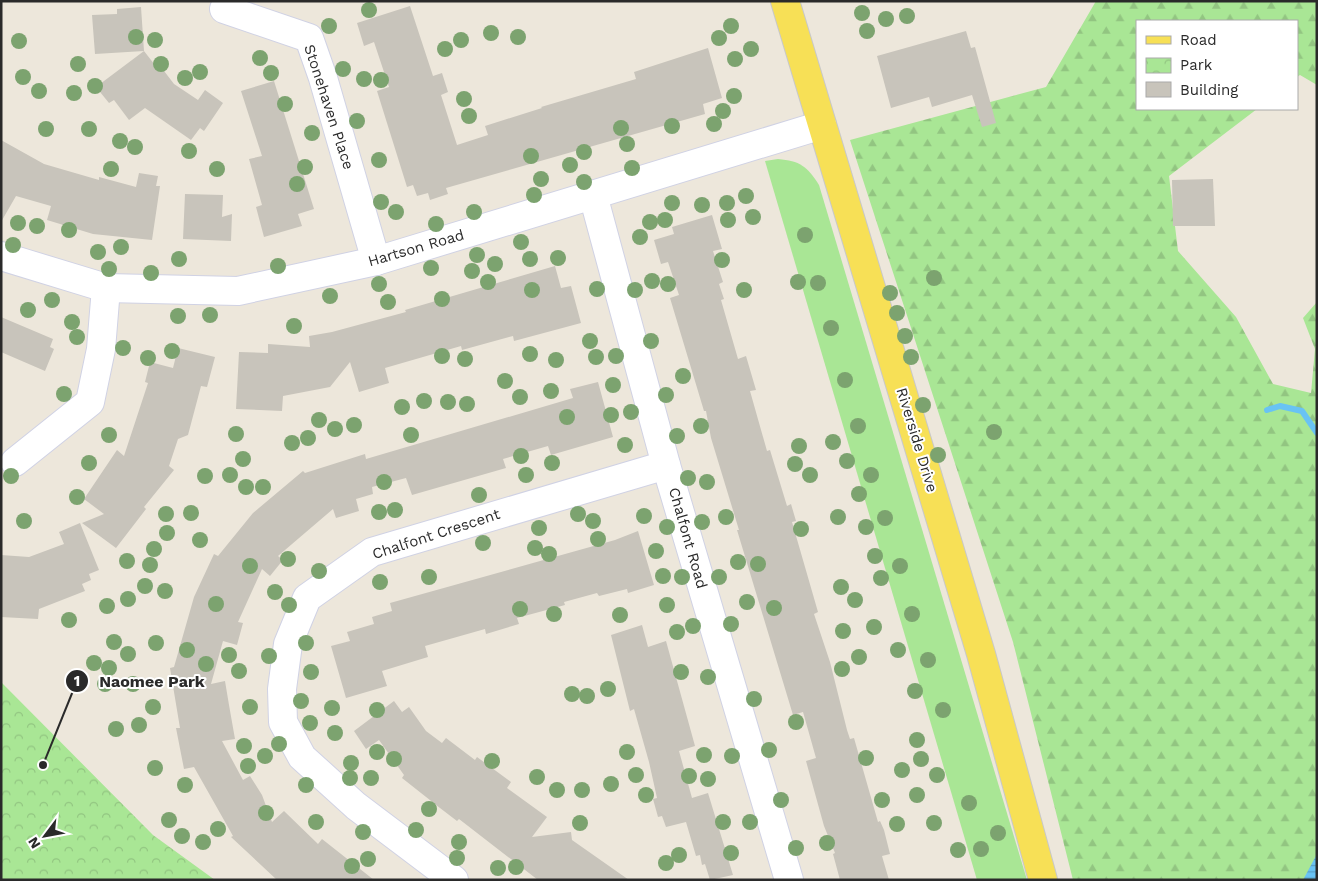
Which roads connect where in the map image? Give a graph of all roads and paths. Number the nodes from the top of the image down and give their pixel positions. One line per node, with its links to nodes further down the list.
1 (785, 1): 3 (main road, Riverside Drive)
2 (224, 9): 6 (street, Stonehaven Place)
3 (822, 125): 4 (street, Hartson Road); 12 (main road, Riverside Drive)
4 (593, 195): 6 (street, Hartson Road); 9 (street, Chalfont Road)
5 (1, 256): 7 (street, Hartson Road)
6 (376, 261): 7 (street, Hartson Road)
7 (106, 288): 8 (street)
8 (16, 462)
9 (666, 465): 10 (street, Chalfont Crescent); 11 (street, Chalfont Road)
10 (454, 880)
11 (789, 880)
12 (1043, 880)

